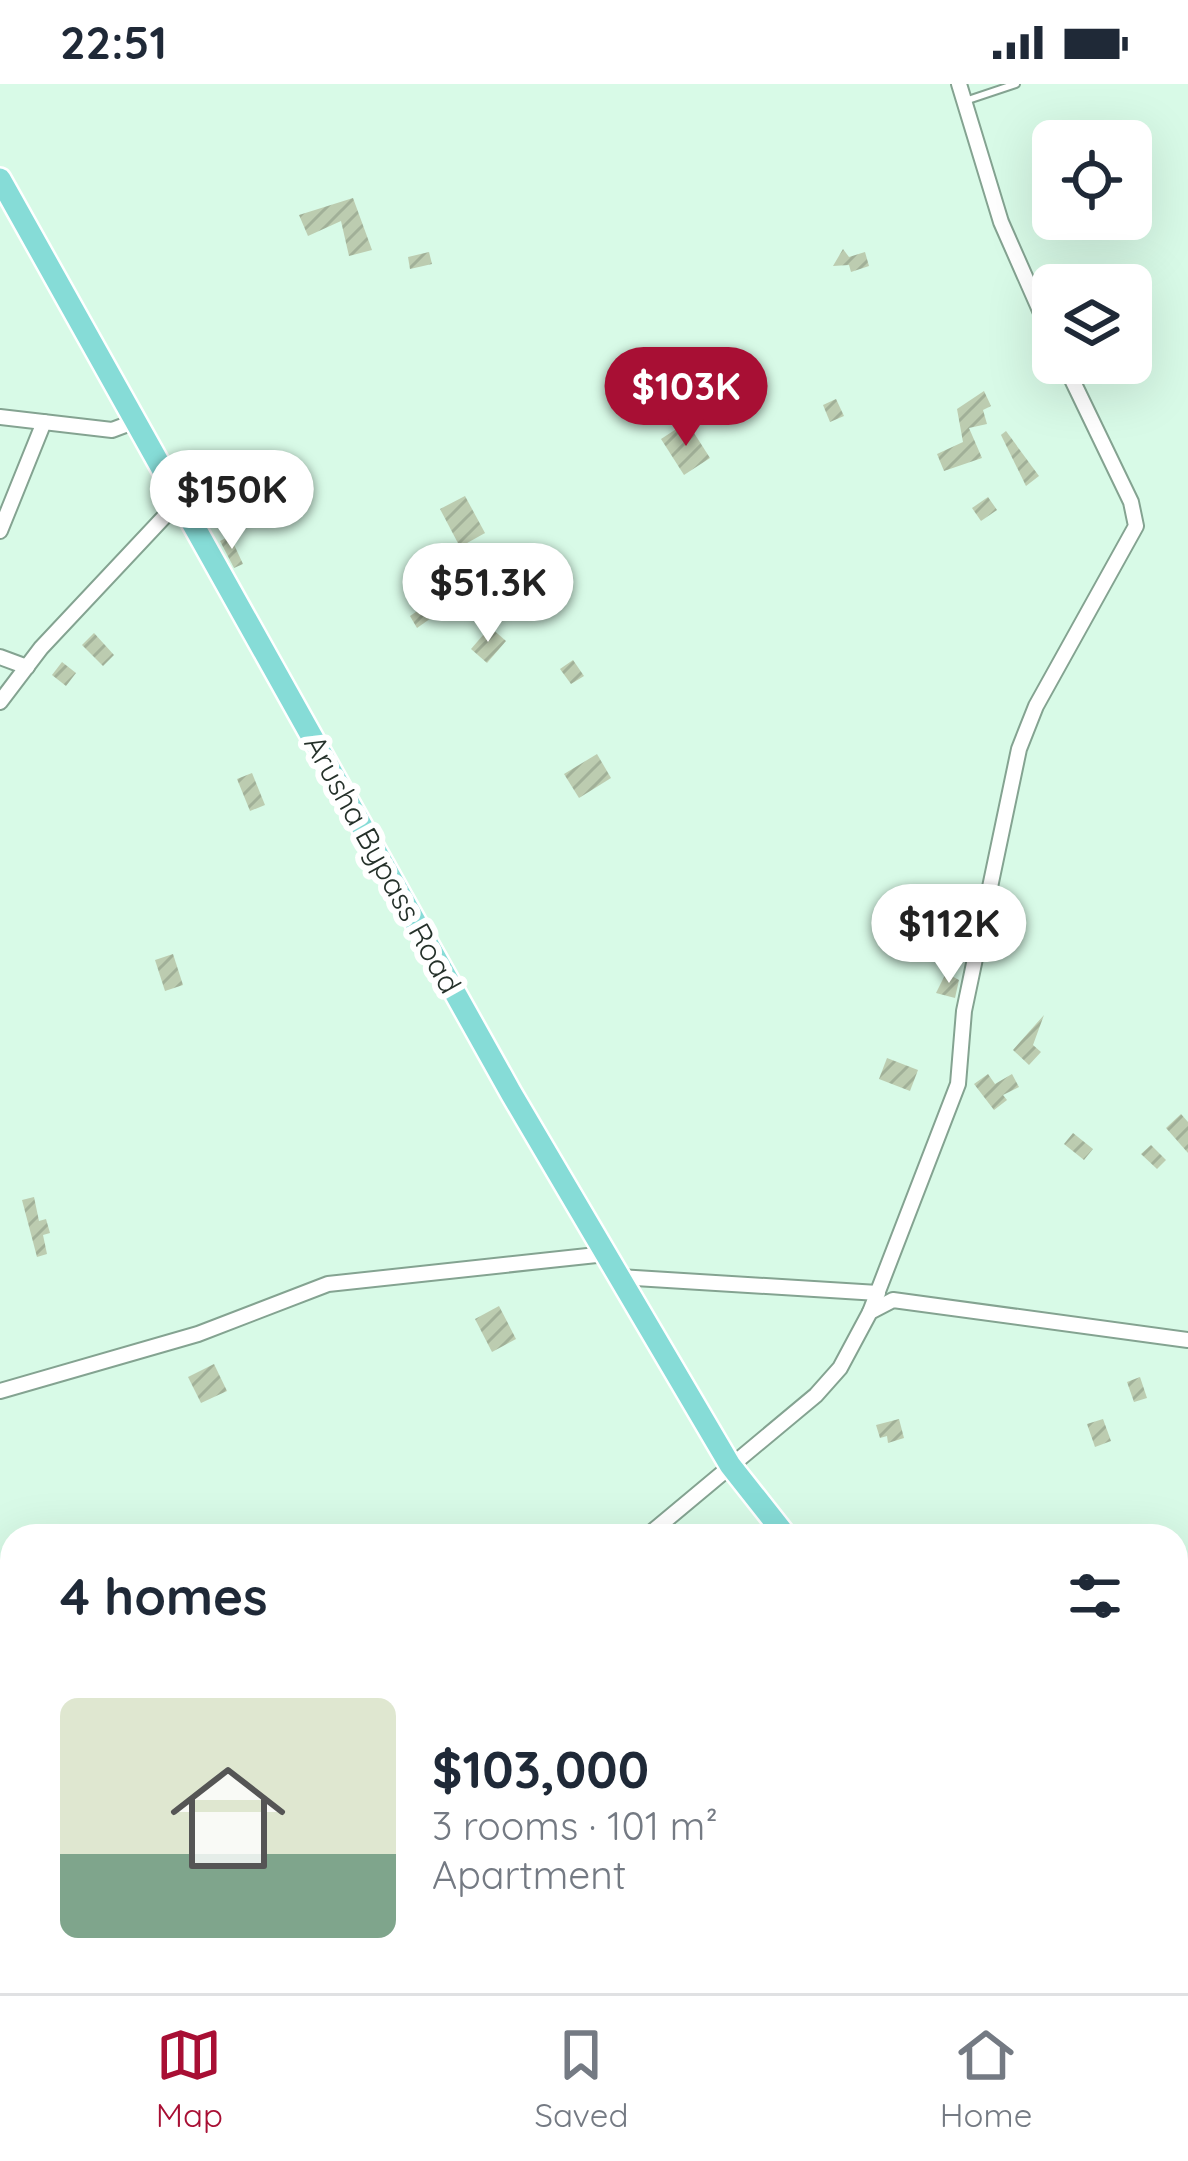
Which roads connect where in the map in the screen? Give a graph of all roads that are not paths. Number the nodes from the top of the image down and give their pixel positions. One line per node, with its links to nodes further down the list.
1 (959, 84): 3 (street)
2 (1016, 84): 3 (lane)
3 (968, 100): 5 (street)
4 (1, 183): 8 (main road, Arusha Bypass Road)
5 (1032, 293)
6 (1074, 384): 17 (street)
7 (0, 417): 9 (street)
8 (136, 421): 9 (street); 10 (main road, Arusha Bypass Road)
9 (44, 422): 11 (street)
10 (180, 500): 13 (street); 15 (main road, Arusha Bypass Road)
11 (0, 531)
12 (0, 657): 13 (street)
13 (26, 668): 14 (street)
14 (0, 702)
15 (605, 1254): 16 (main road, Arusha Bypass Road); 20 (street)
16 (619, 1277): 17 (street); 21 (main road, Arusha Bypass Road)
17 (878, 1293): 18 (street)
18 (871, 1312): 19 (street); 21 (street)
19 (1188, 1340)
20 (0, 1391)
21 (730, 1465): 22 (street); 23 (main road, Arusha Bypass Road)
22 (661, 1524)
23 (777, 1524)

